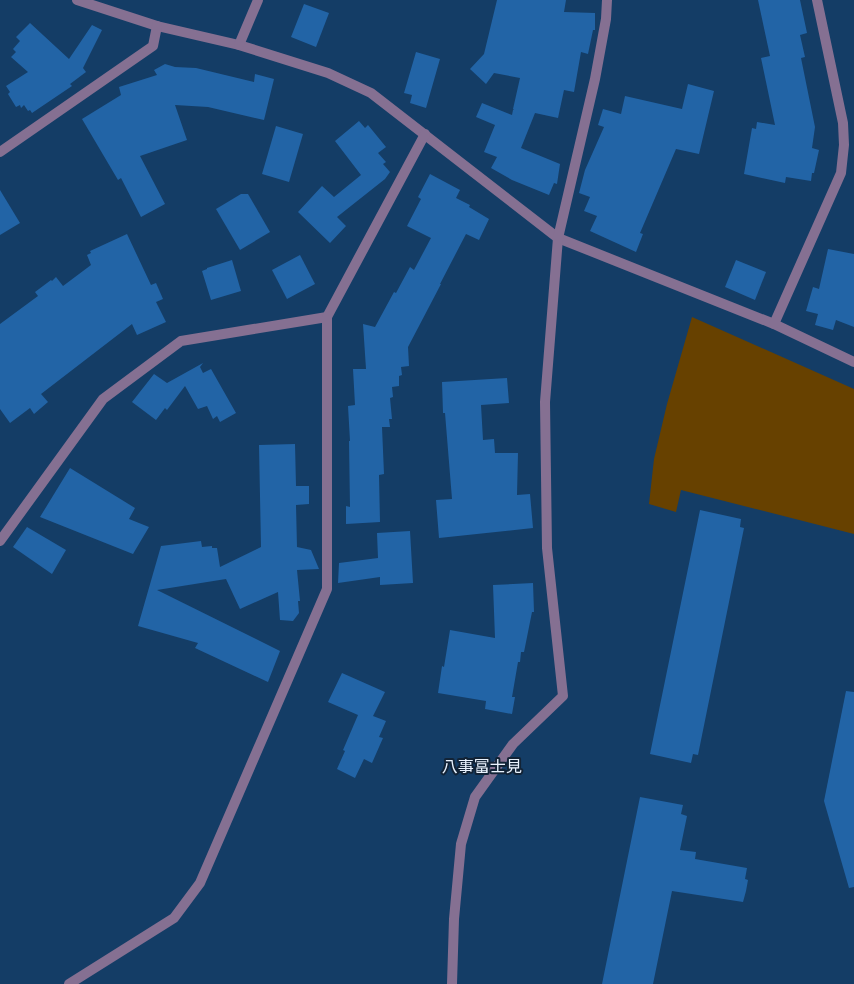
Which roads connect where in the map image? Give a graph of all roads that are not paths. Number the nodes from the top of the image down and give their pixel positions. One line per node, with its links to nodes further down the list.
1 (77, 0): 5 (street)
2 (258, 0): 6 (street)
3 (607, 0): 9 (street)
4 (817, 0): 11 (street)
5 (157, 26): 6 (street); 8 (street)
6 (239, 45): 7 (street)
7 (424, 134): 9 (street); 10 (street)
8 (0, 152)
9 (558, 238): 11 (street); 15 (street)
10 (327, 317): 13 (street); 14 (street)
11 (774, 324): 12 (street)
12 (854, 362)
13 (0, 541)
14 (69, 984)
15 (452, 984)

